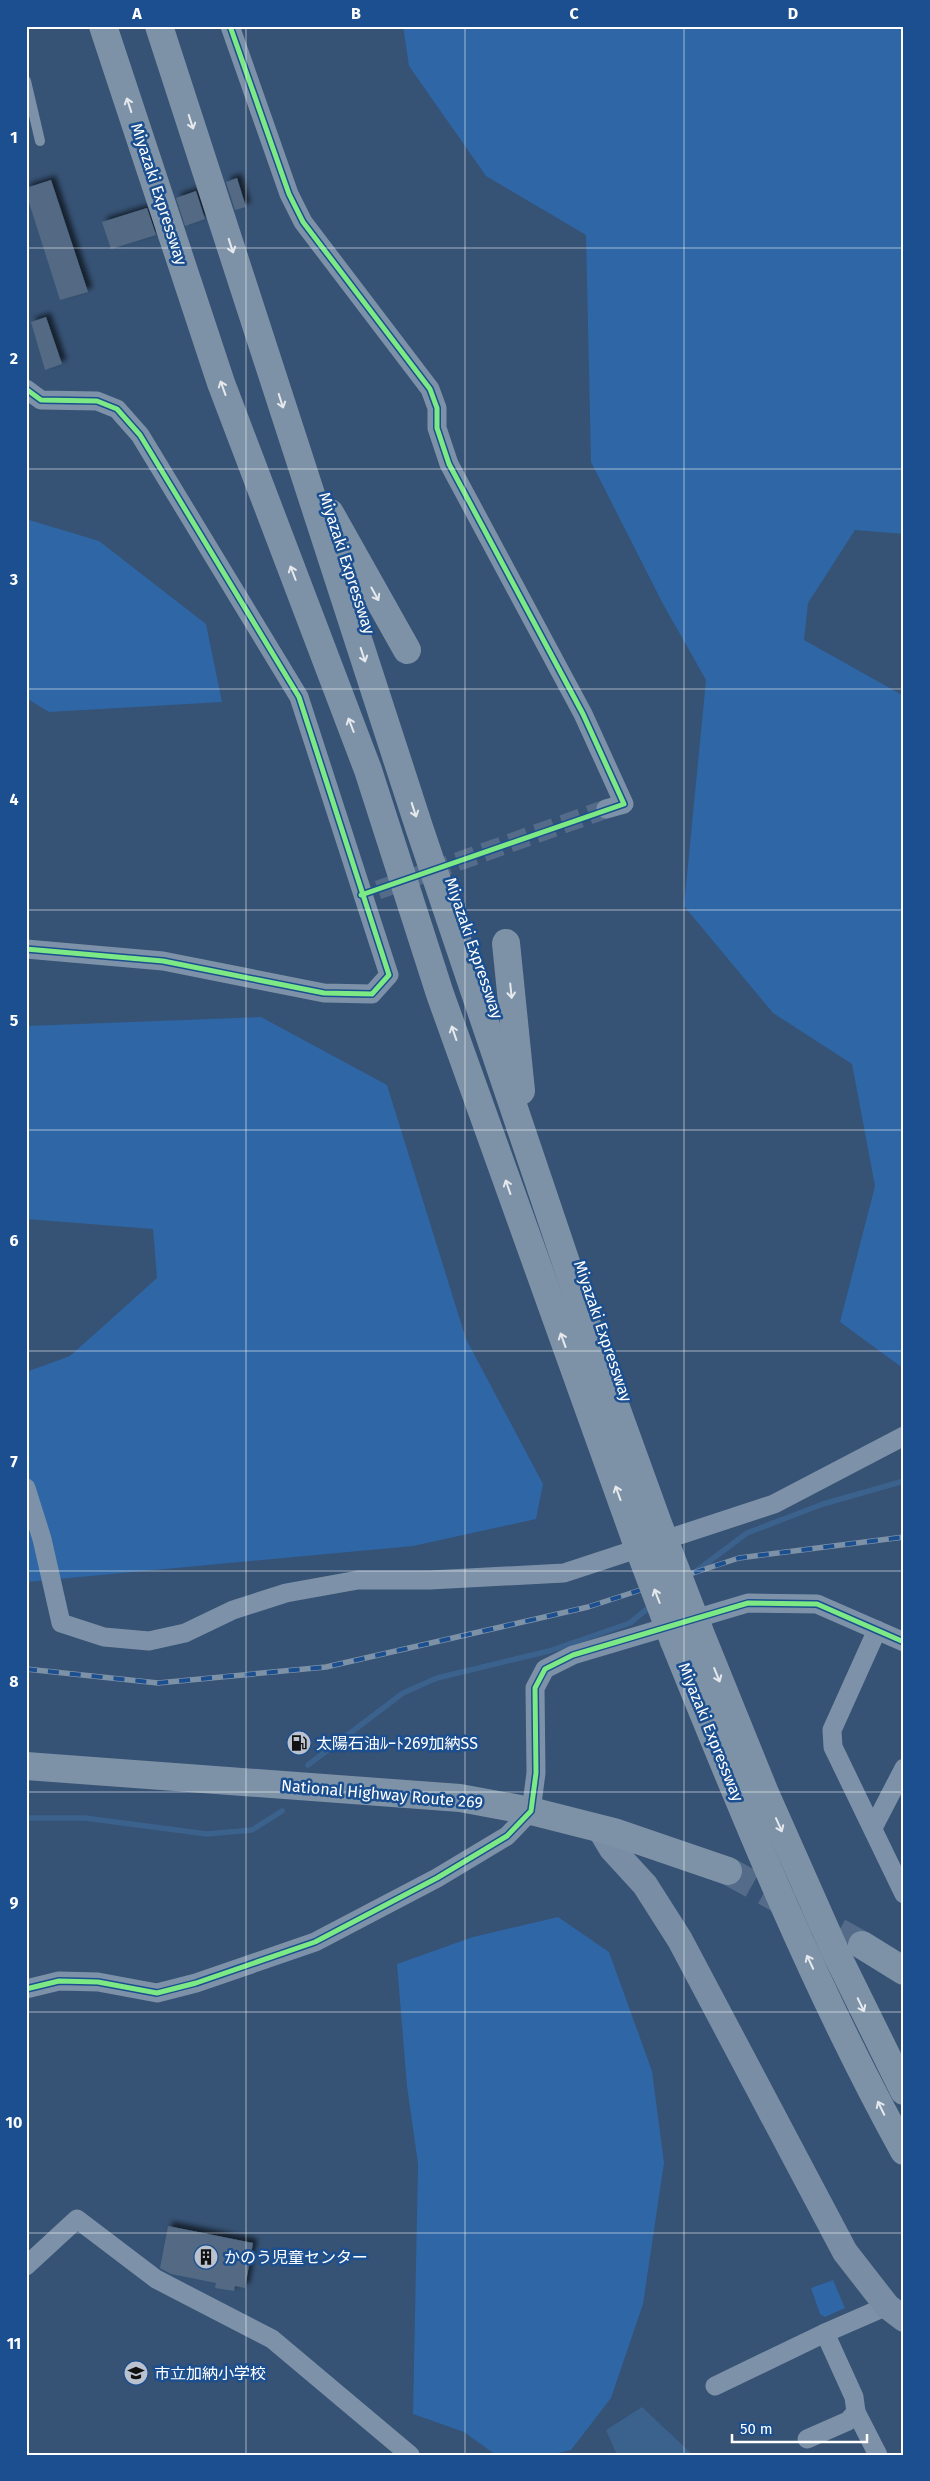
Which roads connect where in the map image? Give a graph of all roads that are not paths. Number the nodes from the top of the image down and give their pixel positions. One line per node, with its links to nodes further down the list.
1 (103, 26): 28 (highway, Miyazaki Expressway, one-way to 1, bridge)
2 (159, 26): 7 (highway, Miyazaki Expressway, one-way to 7)
3 (230, 26): 9 (street)
4 (26, 81): 5 (lane)
5 (40, 141)
6 (26, 389): 11 (street)
7 (300, 460): 8 (highway, one-way to 8); 12 (highway, Miyazaki Expressway, one-way to 12)
8 (407, 650)
9 (606, 809)
10 (506, 943): 12 (highway, one-way to 12)
11 (26, 949)
12 (526, 1139): 27 (highway, Miyazaki Expressway, one-way to 27, bridge)
13 (904, 1436): 14 (street)
14 (26, 1488)
15 (877, 1630): 16 (street); 19 (street); 20 (street)
16 (904, 1642)
17 (26, 1766): 19 (highway, National Highway Route 269)
18 (904, 1768): 20 (street)
19 (532, 1810): 21 (highway, National Highway Route 269); 26 (street)
20 (873, 1828): 23 (street)
21 (600, 1829): 22 (highway, National Highway Route 269); 30 (street)
22 (728, 1871)
23 (904, 1894)
24 (862, 1945): 25 (highway)
25 (904, 1971)
26 (26, 1989)
27 (904, 2091)
28 (904, 2151)
29 (26, 2266): 35 (street)
30 (895, 2313): 31 (street)
31 (825, 2332): 32 (street); 33 (street)
32 (715, 2386)
33 (856, 2412): 34 (street); 36 (street)
34 (807, 2439)
35 (410, 2455)
36 (878, 2455)

